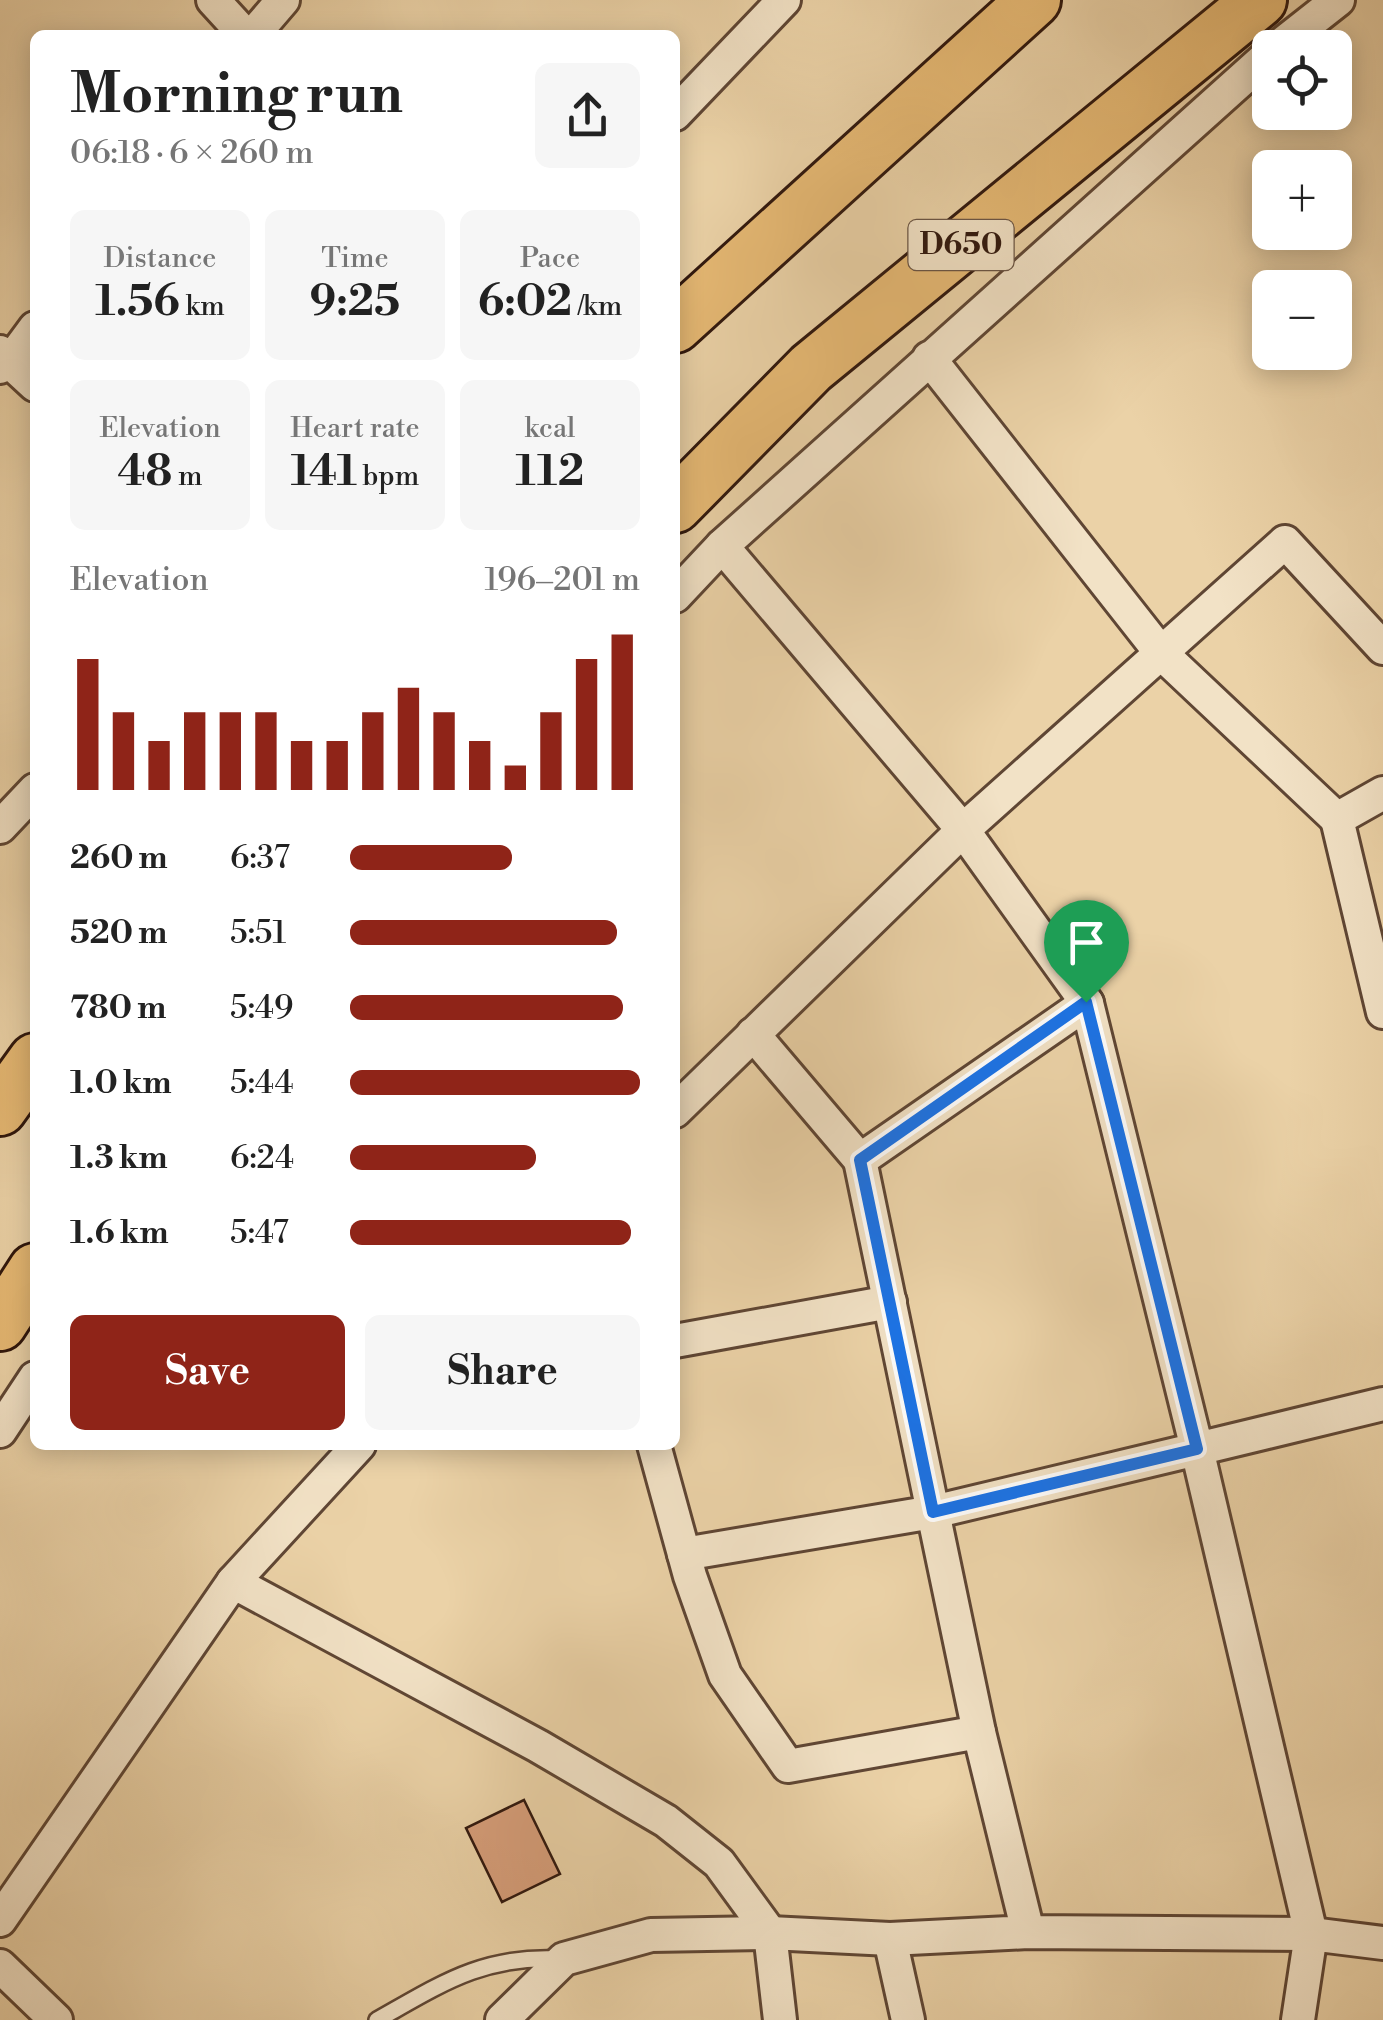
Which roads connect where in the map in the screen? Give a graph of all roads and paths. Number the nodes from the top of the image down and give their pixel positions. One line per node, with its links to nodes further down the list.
1 (213, 0): 7 (street)
2 (283, 0): 8 (street)
3 (784, 0): 11 (street)
4 (1034, 0): 12 (highway)
5 (1260, 0): 17 (highway, D650)
6 (1338, 0): 9 (street)
7 (240, 30)
8 (256, 30)
9 (1300, 30)
10 (1252, 70): 14 (street)
11 (680, 109)
12 (680, 321)
13 (30, 333): 15 (street)
14 (929, 358): 18 (street); 21 (street)
15 (3, 360): 16 (street)
16 (30, 382)
17 (680, 501)
18 (722, 546): 19 (street); 26 (street)
19 (680, 591)
20 (1383, 648): 21 (street)
21 (1162, 652): 24 (street); 26 (street)
22 (1383, 793): 24 (street)
23 (30, 795): 25 (street)
24 (1337, 820): 28 (street)
25 (0, 828)
26 (963, 830): 27 (street); 29 (street)
27 (1086, 1002): 33 (street); 41 (street)
28 (1383, 1012)
29 (754, 1034): 31 (street); 33 (street)
30 (30, 1067): 32 (highway)
31 (680, 1106)
32 (0, 1109)
33 (860, 1160): 35 (street)
34 (30, 1278): 36 (highway)
35 (890, 1302): 37 (street); 44 (street)
36 (0, 1324)
37 (680, 1340)
38 (30, 1386): 40 (street)
39 (1383, 1404): 41 (street)
40 (0, 1432)
41 (1197, 1449): 44 (street); 51 (street)
42 (354, 1450): 46 (street)
43 (655, 1450): 45 (street)
44 (933, 1512): 45 (street); 47 (street)
45 (684, 1554): 47 (street)
46 (232, 1582): 48 (street); 50 (street)
47 (979, 1732): 49 (street)
48 (0, 1920)
49 (1028, 1932): 51 (street); 52 (street)
50 (770, 1933): 52 (street); 54 (street); 59 (street)
51 (1311, 1934): 53 (street); 61 (street)
52 (890, 1939): 60 (street)
53 (1383, 1944)
54 (564, 1959): 57 (lane); 58 (street)
55 (0, 1966): 56 (street)
56 (56, 2020)
57 (377, 2020)
58 (502, 2020)
59 (780, 2020)
60 (908, 2020)
61 (1298, 2020)

